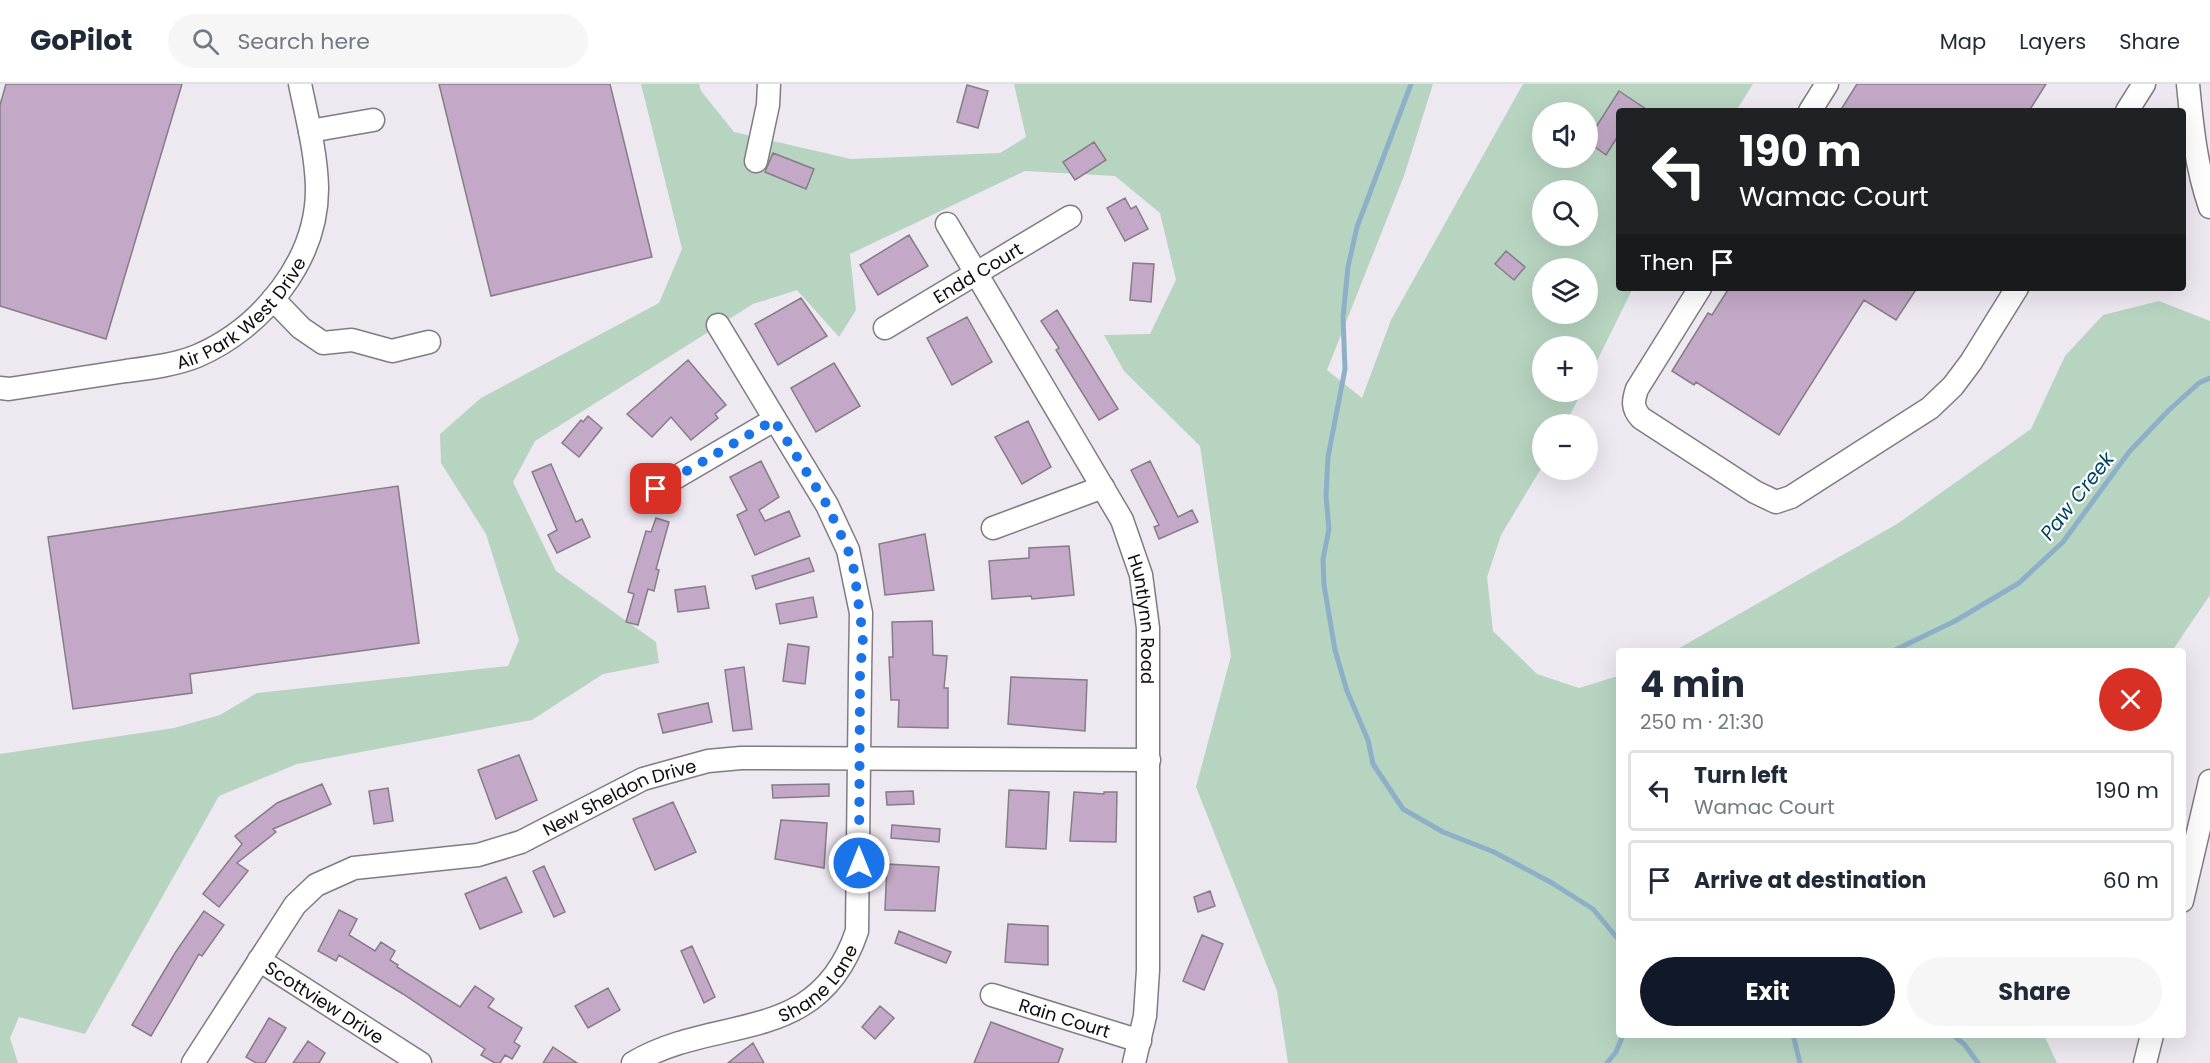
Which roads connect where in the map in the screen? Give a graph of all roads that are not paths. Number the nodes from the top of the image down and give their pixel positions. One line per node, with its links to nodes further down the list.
1 (300, 84): 9 (street, Air Park West Drive)
2 (769, 84): 10 (street)
3 (1827, 84): 6 (street)
4 (2144, 84): 7 (street)
5 (2188, 84): 11 (street)
6 (1812, 108)
7 (2129, 108)
8 (373, 120): 9 (street)
9 (310, 131): 17 (street, Air Park West Drive)
10 (756, 161)
11 (2210, 207)
12 (1070, 217): 14 (street, Endd Court)
13 (947, 225): 14 (street, Huntlynn Road)
14 (976, 273): 19 (street, Endd Court); 23 (street, Huntlynn Road)
15 (1698, 291): 16 (street)
16 (2015, 291)
17 (273, 299): 20 (street); 21 (street, Air Park West Drive)
18 (718, 325): 22 (street, Shane Lane)
19 (885, 328)
20 (429, 342)
21 (0, 388)
22 (774, 420): 24 (street); 26 (street, Shane Lane)
23 (1103, 487): 25 (street); 27 (street, Huntlynn Road)
24 (656, 489)
25 (993, 528)
26 (860, 759): 27 (street, New Sheldon Drive); 30 (street, New Sheldon Drive); 36 (street, Shane Lane)
27 (1149, 760): 33 (street, Huntlynn Road)
28 (2210, 781): 29 (street)
29 (2186, 884)
30 (259, 960): 34 (street, New Sheldon Drive); 35 (street, Scottview Drive)
31 (992, 995): 33 (street, Rain Court)
32 (2151, 1038): 38 (street)
33 (1140, 1041): 37 (street, Huntlynn Road)
34 (193, 1063)
35 (420, 1063)
36 (633, 1063)
37 (1134, 1063)
38 (2145, 1063)

